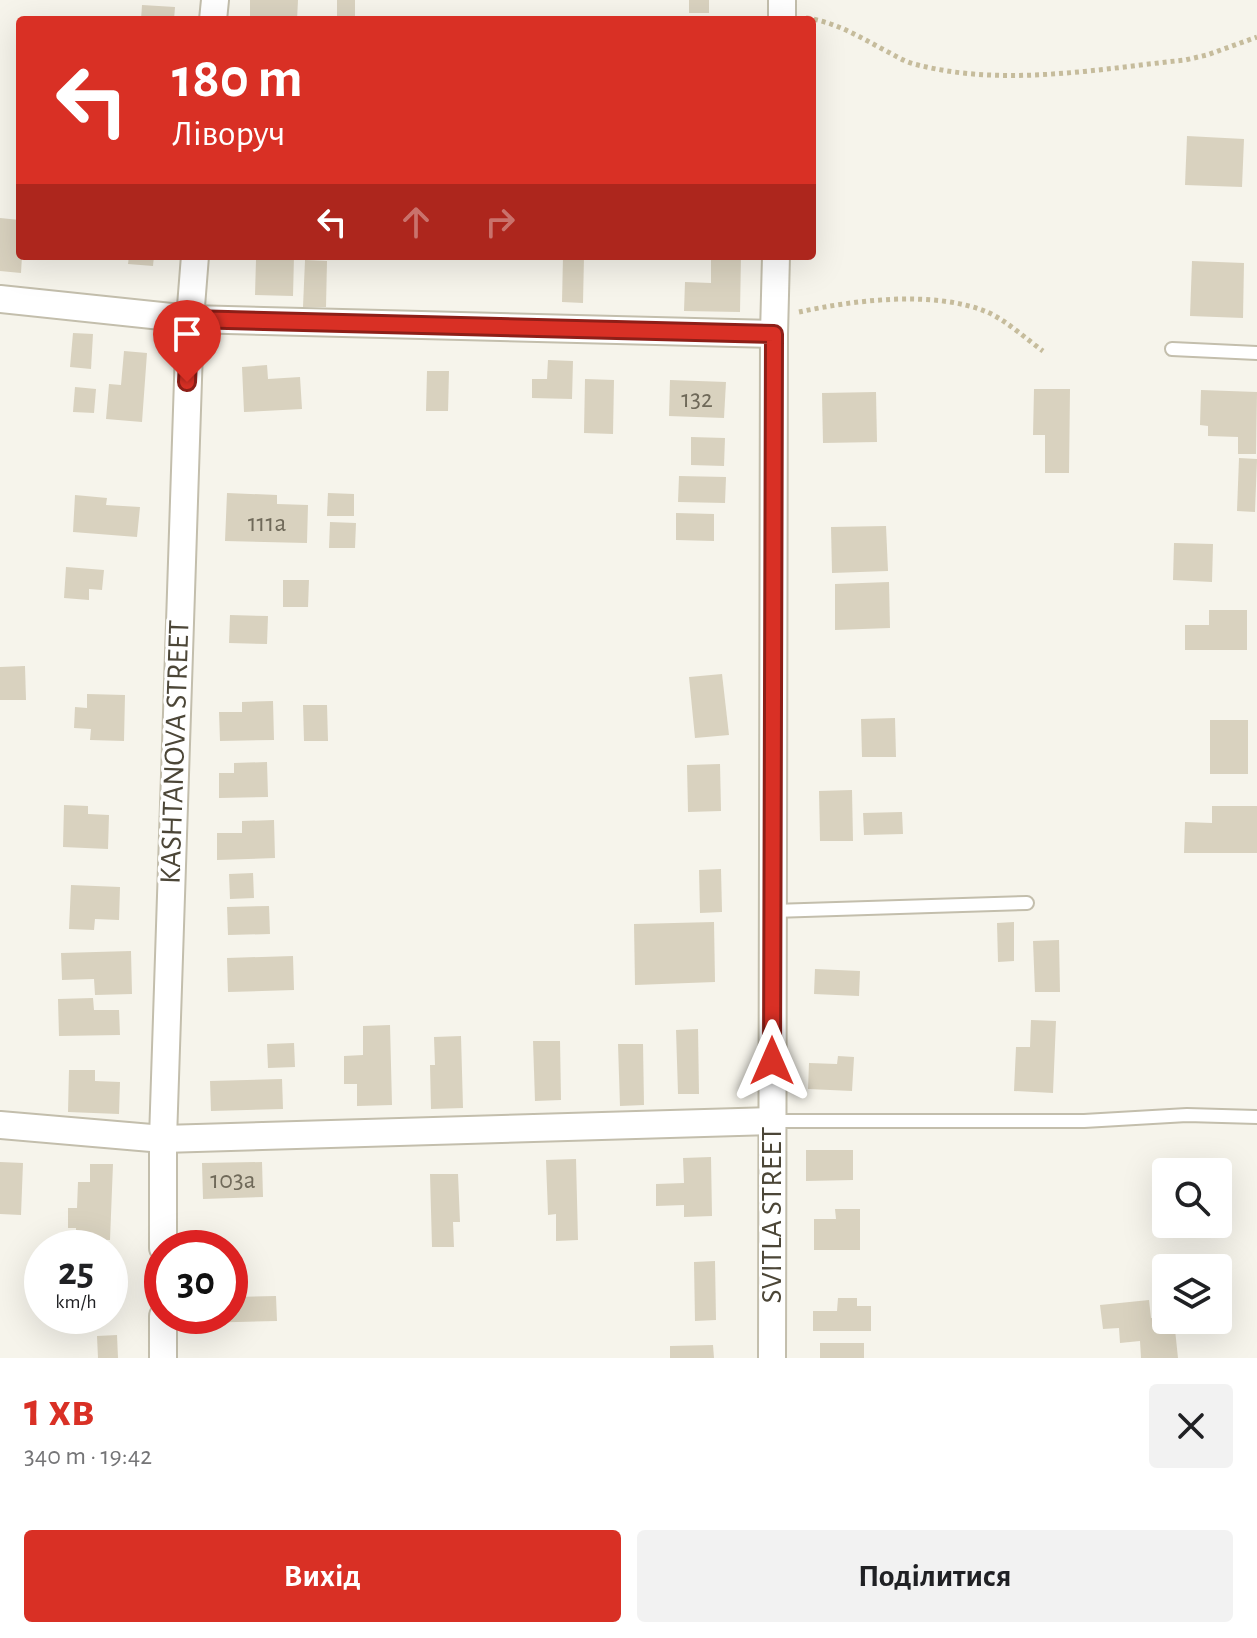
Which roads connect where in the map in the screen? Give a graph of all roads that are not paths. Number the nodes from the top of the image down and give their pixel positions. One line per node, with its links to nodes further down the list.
1 (195, 260): 4 (street, KASHTANOVA STREET)
2 (776, 260): 5 (street, SVITLA STREET)
3 (0, 299): 4 (street)
4 (190, 319): 5 (street); 13 (street, KASHTANOVA STREET)
5 (774, 326): 9 (street, SVITLA STREET)
6 (1172, 349): 7 (lane)
7 (1257, 353)
8 (1027, 903): 9 (lane)
9 (773, 911): 11 (street, SVITLA STREET)
10 (1257, 1117): 11 (lane)
11 (772, 1121): 13 (street); 17 (street, SVITLA STREET)
12 (0, 1125): 13 (street)
13 (163, 1139): 14 (street, KASHTANOVA STREET)
14 (163, 1230)
15 (163, 1334): 16 (street)
16 (163, 1358)
17 (772, 1358)

